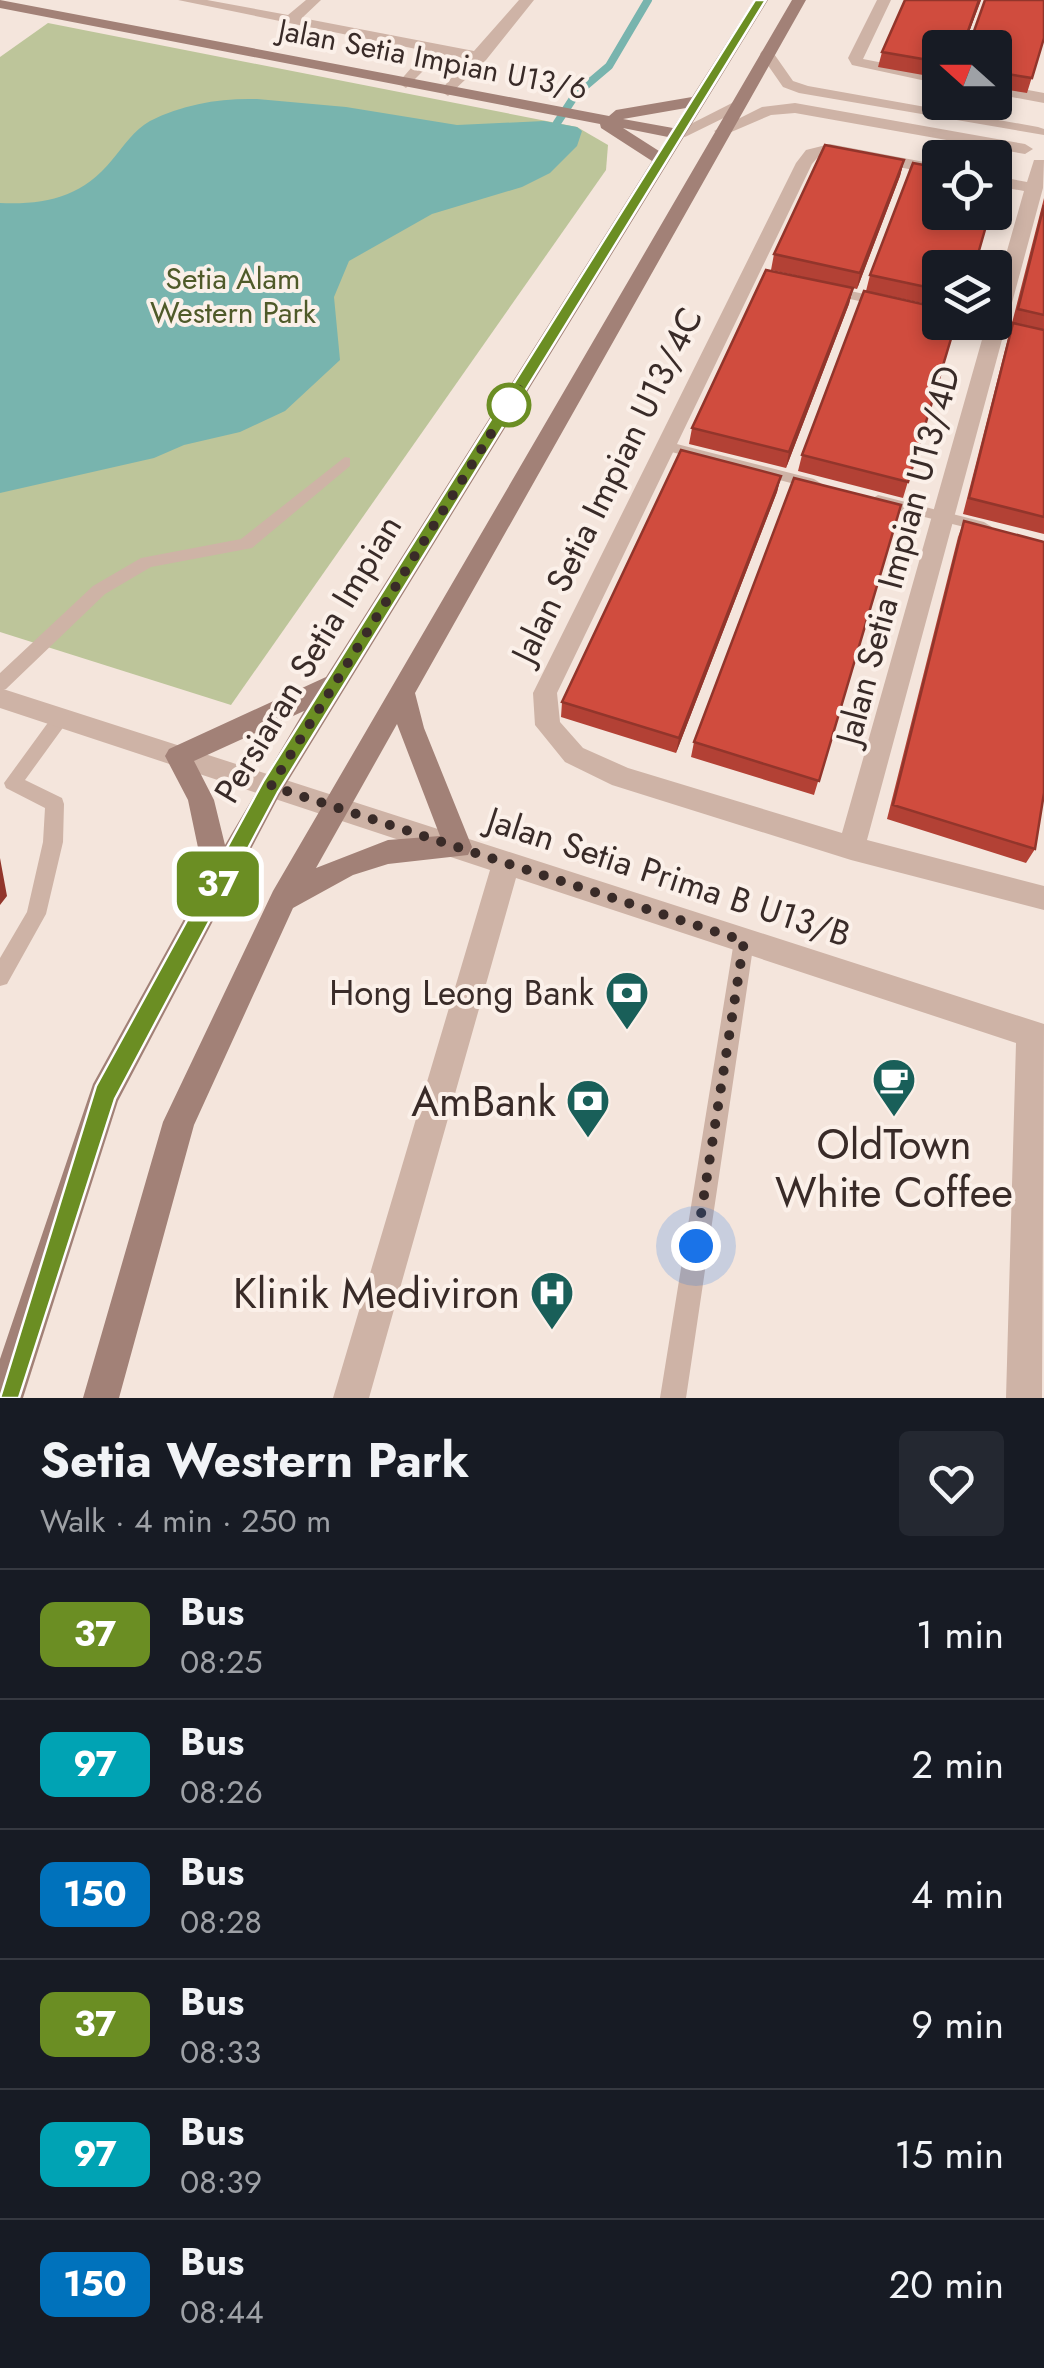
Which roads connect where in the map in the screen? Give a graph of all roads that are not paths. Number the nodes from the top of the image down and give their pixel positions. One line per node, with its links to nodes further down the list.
1 (185, 0): 7 (street)
2 (314, 0): 9 (street)
3 (528, 0): 12 (street)
4 (761, 0): 18 (street, Persiaran Setia Impian)
5 (799, 0): 11 (street)
6 (884, 0): 13 (street)
7 (205, 2): 9 (street)
8 (0, 4): 14 (street, Jalan Setia Impian U13/6)
9 (291, 20): 10 (street)
10 (437, 48): 12 (street); 14 (street)
11 (767, 54): 19 (street); 20 (street)
12 (481, 56): 15 (street)
13 (922, 75)
14 (406, 83): 15 (street, Jalan Setia Impian U13/6)
15 (448, 91): 21 (street, Jalan Setia Impian U13/6)
16 (1012, 92): 17 (street)
17 (1044, 98)
18 (699, 101): 21 (street); 26 (street, Persiaran Setia Impian)
19 (738, 104): 24 (street); 26 (street)
20 (922, 112)
21 (591, 117): 26 (street, Jalan Setia Impian U13/6); 28 (street)
22 (957, 120): 27 (street)
23 (963, 120): 25 (street)
24 (722, 131): 27 (street); 47 (street)
25 (1041, 132): 29 (street)
26 (679, 134): 28 (street, Persiaran Setia Impian)
27 (950, 136): 29 (street)
28 (662, 160): 45 (street, Persiaran Setia Impian)
29 (1036, 160): 32 (street, Jalan Setia Impian U13/4D)
30 (922, 167): 39 (street, Jalan Setia Impian U13/4C)
31 (1012, 184): 32 (street)
32 (1034, 188): 33 (street, Jalan Setia Impian U13/4D)
33 (1012, 250)
34 (806, 285): 35 (lane)
35 (902, 306)
36 (1012, 331): 37 (lane)
37 (1044, 338)
38 (982, 340): 43 (street, Jalan Setia Impian U13/4D)
39 (665, 446): 41 (lane); 54 (street, Jalan Setia Impian U13/4C)
40 (345, 462): 46 (lane)
41 (832, 488)
42 (869, 498): 43 (lane)
43 (943, 517): 44 (lane); 54 (street, Jalan Setia Impian U13/4D)
44 (994, 530)
45 (335, 683): 50 (street); 51 (street, Persiaran Setia Impian)
46 (0, 684)
47 (402, 691): 52 (street); 53 (street)
48 (0, 698): 49 (street, Jalan Setia Prima B U13/B)
49 (60, 718): 50 (street, Jalan Setia Prima B U13/B); 60 (lane)
50 (178, 756): 51 (street, Jalan Setia Prima B U13/B); 56 (street)
51 (271, 786): 52 (street, Jalan Setia Prima B U13/B); 56 (street, Persiaran Setia Impian)
52 (335, 807): 53 (street, Jalan Setia Prima B U13/B); 58 (street)
53 (458, 847): 55 (street, Jalan Setia Prima B U13/B); 58 (street)
54 (852, 848): 57 (street, Jalan Setia Impian U13/4C)
55 (506, 863): 59 (street, Jalan Setia Prima B U13/B); 64 (street)
56 (219, 882): 62 (street, Persiaran Setia Impian)
57 (1044, 898)
58 (283, 900): 63 (street)
59 (744, 941): 61 (street, Jalan Setia Prima B U13/B); 65 (lane)
60 (0, 977)
61 (1038, 1037): 66 (street)
62 (5, 1398)
63 (101, 1398)
64 (351, 1398)
65 (672, 1398)
66 (1024, 1398)

